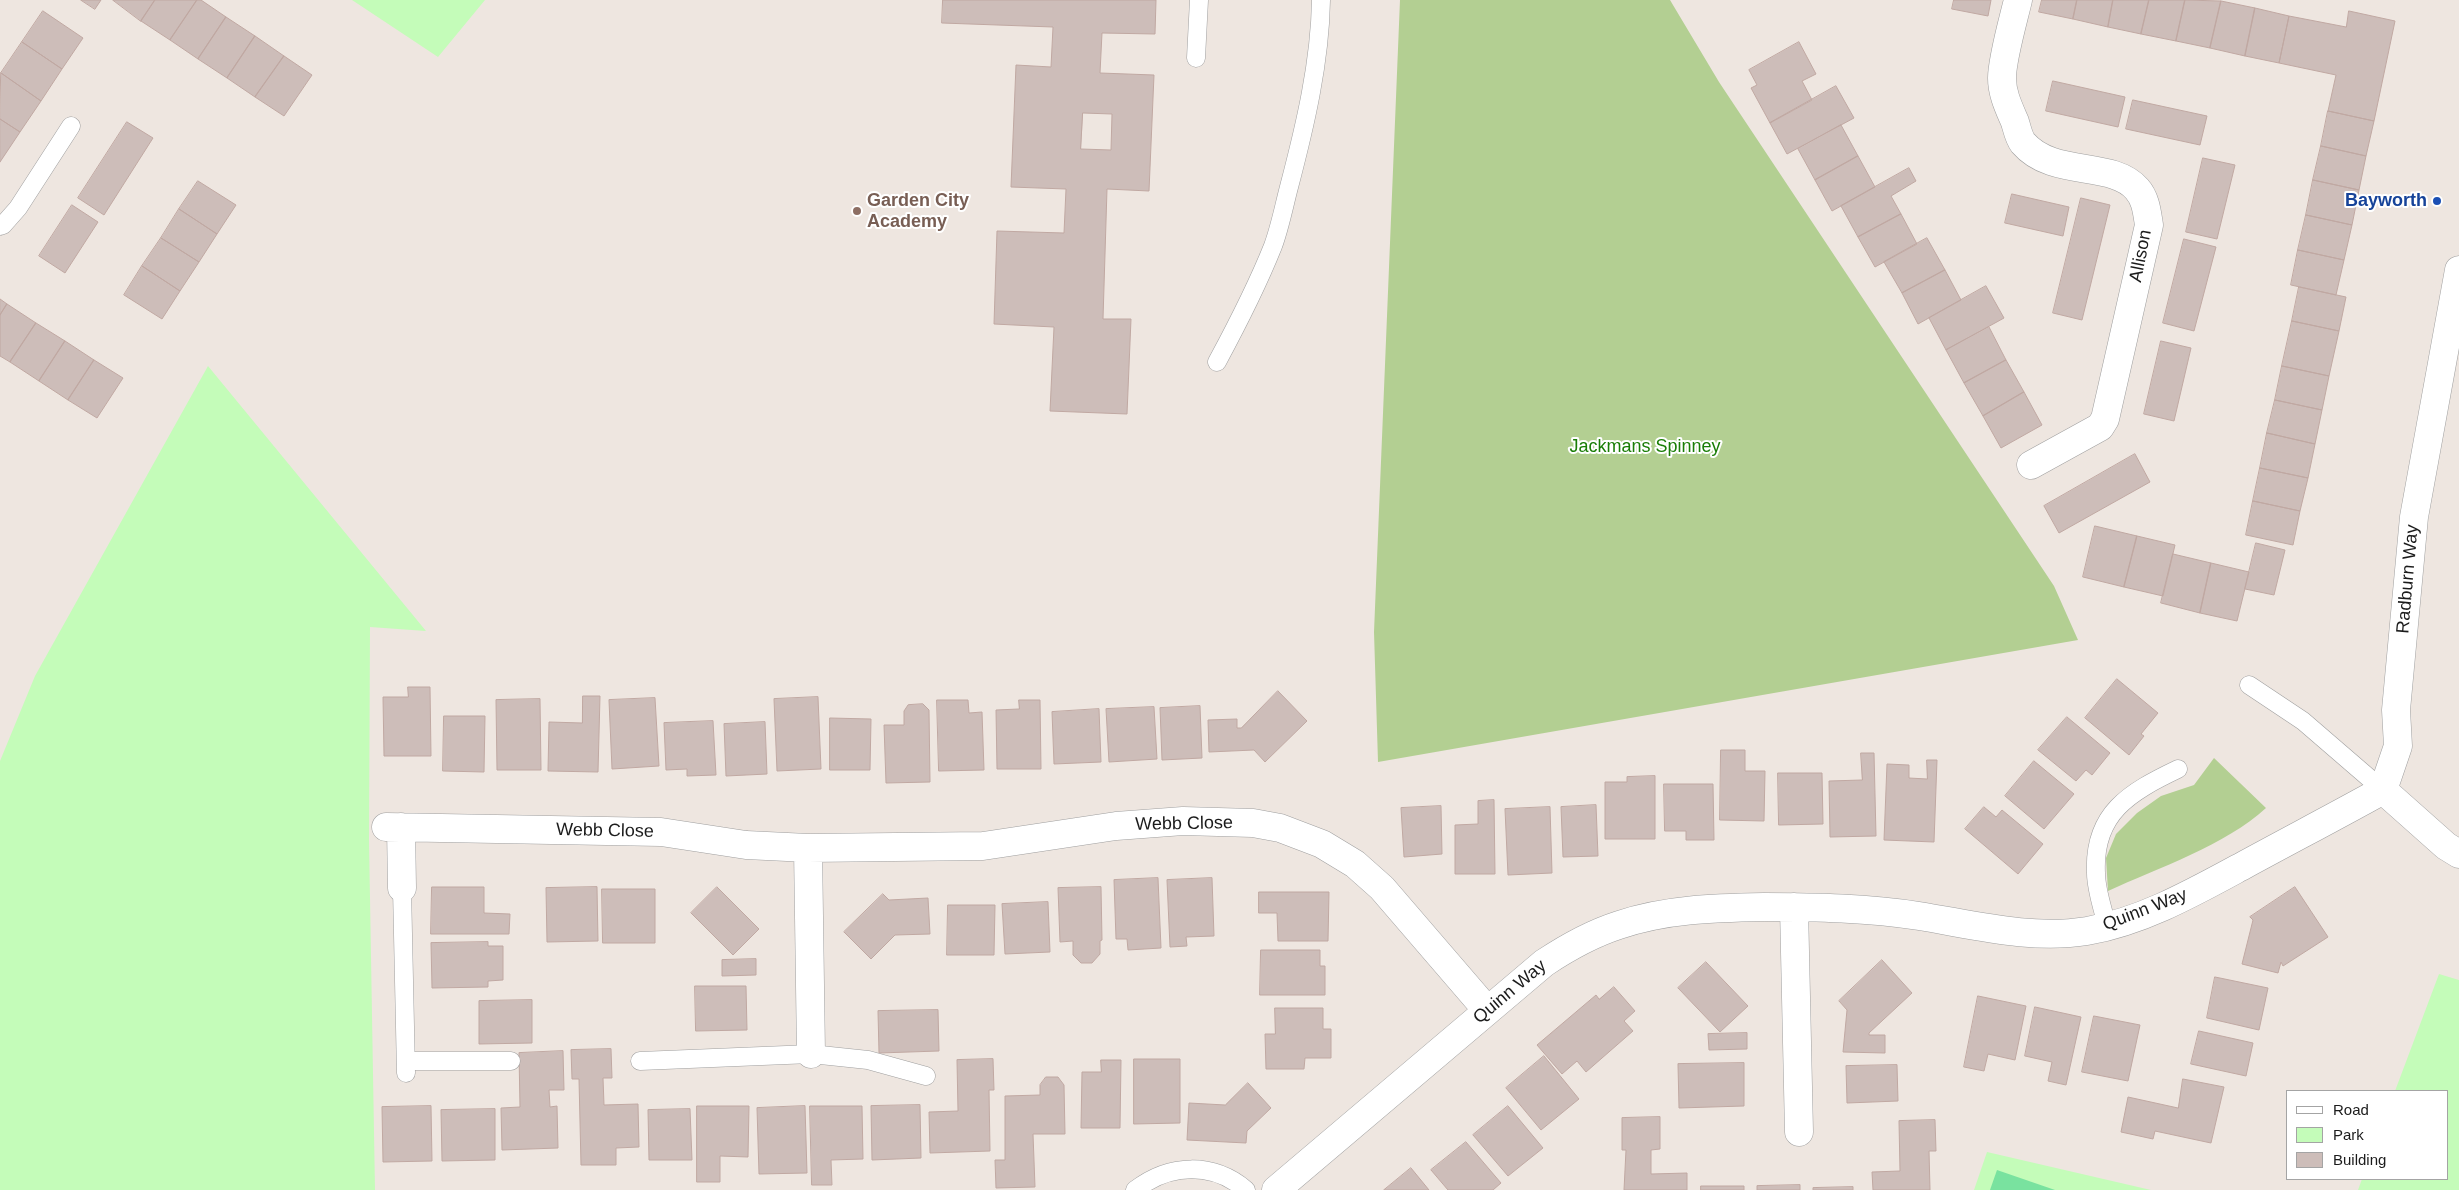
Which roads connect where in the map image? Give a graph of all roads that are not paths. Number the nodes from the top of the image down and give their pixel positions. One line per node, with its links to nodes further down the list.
1 (1198, 0): 4 (lane)
2 (1320, 0): 8 (lane)
3 (2018, 0): 9 (street, Allison)
4 (1196, 58)
5 (71, 126): 6 (lane)
6 (0, 226)
7 (2459, 270): 12 (street, Radburn Way)
8 (1217, 362)
9 (2032, 465)
10 (2248, 685): 12 (lane)
11 (2178, 769): 17 (lane)
12 (2383, 790): 14 (street); 17 (street, Quinn Way)
13 (808, 848): 15 (street, Webb Close); 18 (street, Webb Close); 19 (street)
14 (2459, 854)
15 (402, 888): 20 (lane)
16 (1794, 907): 17 (street, Quinn Way); 18 (street, Quinn Way); 23 (street)
17 (2107, 926)
18 (1487, 1010): 26 (street, Quinn Way)
19 (811, 1054): 21 (lane); 22 (lane)
20 (511, 1061)
21 (640, 1061)
22 (926, 1076)
23 (1799, 1132)
24 (1135, 1190): 25 (lane)
25 (1246, 1190)
26 (1276, 1190)

